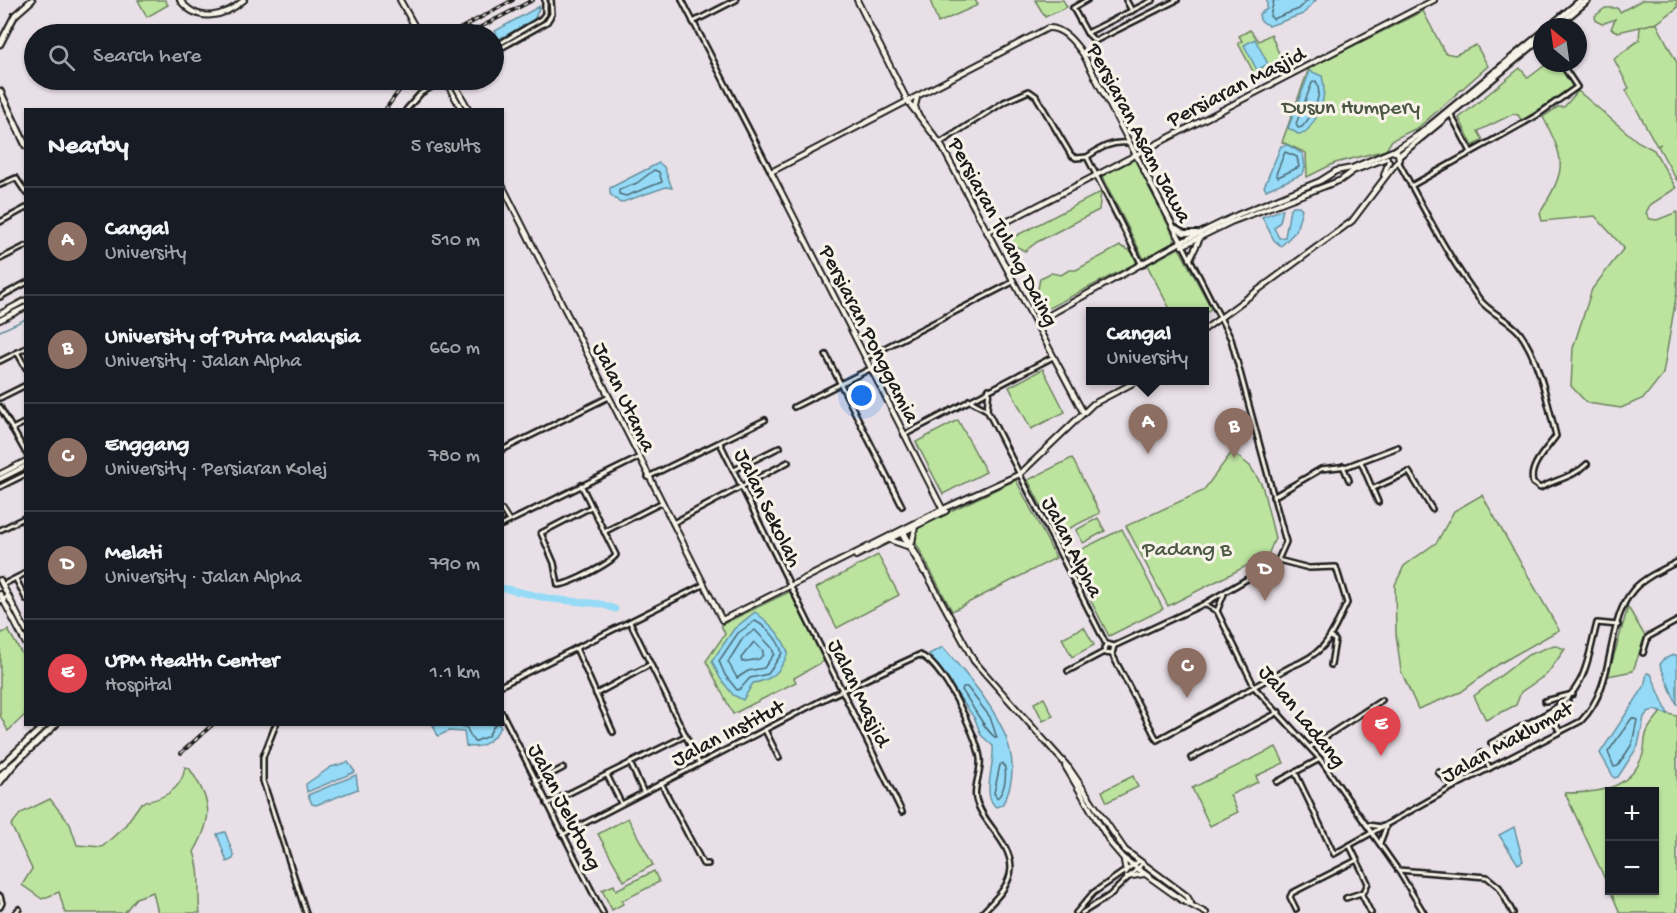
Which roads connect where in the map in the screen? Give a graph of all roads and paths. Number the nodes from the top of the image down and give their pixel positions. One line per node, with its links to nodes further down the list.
1 (180, 0): 2 (street)
2 (244, 0)
3 (400, 0): 23 (street)
4 (545, 0): 26 (street)
5 (551, 0): 28 (street)
6 (682, 0): 22 (street)
7 (736, 0): 22 (street)
8 (857, 0): 36 (street, Persiaran Tulang Daing)
9 (1074, 0): 18 (street)
10 (1087, 0): 18 (street)
11 (1126, 0): 19 (street)
12 (1153, 0): 19 (street)
13 (1177, 0): 24 (street)
14 (1433, 0): 47 (street, Persiaran Masjid)
15 (1581, 0): 20 (main road)
16 (1588, 0): 21 (main road)
17 (32, 1): 27 (main road)
18 (1076, 6): 24 (street)
19 (1132, 10): 24 (street)
20 (1560, 18)
21 (1567, 18)
22 (693, 22): 51 (street)
23 (415, 24)
24 (1087, 33)
25 (1533, 40): 45 (main road)
26 (504, 41)
27 (0, 44)
28 (504, 46)
29 (1533, 46): 41 (main road)
30 (1567, 72): 46 (street)
31 (426, 90): 37 (street)
32 (451, 90): 38 (street)
33 (458, 90): 39 (street)
34 (0, 91): 44 (main road)
35 (917, 98): 36 (street, Persiaran Asam Jawa); 40 (street); 43 (street, Persiaran Asam Jawa)
36 (908, 102): 40 (street, Persiaran Tulang Daing); 51 (street, Persiaran Asam Jawa)
37 (408, 108)
38 (461, 108)
39 (468, 108)
40 (917, 113): 42 (street, Persiaran Tulang Daing)
41 (1451, 115): 46 (street); 50 (main road)
42 (940, 143): 48 (street); 61 (street, Persiaran Tulang Daing)
43 (1128, 143): 47 (street, Persiaran Asam Jawa); 48 (street)
44 (24, 144)
45 (1394, 151): 49 (street); 50 (street)
46 (1472, 152): 55 (street)
47 (1136, 155): 52 (street, Persiaran Masjid); 60 (street, Persiaran Asam Jawa)
48 (1087, 157): 52 (street)
49 (1388, 157): 50 (street); 53 (street); 62 (street); 62 (street)
50 (1398, 160): 53 (street); 55 (street)
51 (771, 172): 82 (street, Persiaran Ponggamia)
52 (1096, 173): 61 (street, Persiaran Masjid); 67 (street)
53 (1383, 178): 74 (street)
54 (0, 185): 57 (street)
55 (1411, 186): 110 (street)
56 (504, 189): 90 (street, Jalan Utama)
57 (24, 190)
58 (24, 209): 59 (street)
59 (0, 222)
60 (1173, 226): 62 (street); 63 (street, Persiaran Asam Jawa)
61 (987, 232): 68 (street, Persiaran Tulang Daing)
62 (1201, 234): 63 (street); 66 (street)
63 (1180, 245): 66 (street, Persiaran Asam Jawa); 67 (street)
64 (24, 247): 65 (street)
65 (0, 259)
66 (1190, 259): 74 (street, Persiaran Asam Jawa)
67 (1143, 265): 76 (street)
68 (1013, 282): 76 (street, Persiaran Tulang Daing); 82 (street)
69 (24, 284): 70 (street)
70 (0, 297)
71 (24, 301): 73 (street)
72 (24, 308): 75 (street)
73 (0, 314)
74 (1221, 317): 77 (street); 124 (street)
75 (0, 320)
76 (1035, 323): 81 (street, Persiaran Tulang Daing)
77 (1209, 326)
78 (24, 349): 79 (street)
79 (17, 352): 83 (street); 84 (street)
80 (826, 355): 86 (street)
81 (1053, 357): 89 (street); 96 (street, Persiaran Tulang Daing)
82 (865, 358): 85 (street, Persiaran Ponggamia)
83 (0, 361)
84 (24, 364)
85 (870, 369): 86 (street); 100 (street, Persiaran Ponggamia)
86 (841, 384): 94 (street); 127 (street)
87 (24, 385): 91 (street)
88 (1130, 385): 96 (street)
89 (989, 389): 92 (street); 95 (street)
90 (609, 397): 104 (street); 106 (street, Jalan Utama)
91 (0, 398)
92 (969, 400): 95 (street); 100 (street)
93 (0, 407): 99 (street)
94 (794, 407)
95 (987, 410): 115 (street, Jalan Alpha)
96 (1083, 412): 115 (street)
97 (765, 420): 101 (street)
98 (24, 424): 99 (street)
99 (12, 429): 105 (street)
100 (904, 435): 130 (street, Persiaran Ponggamia)
101 (720, 443): 113 (street, Jalan Sekolah); 117 (street)
102 (780, 447): 113 (street)
103 (1398, 447): 109 (street)
104 (504, 449)
105 (24, 450)
106 (638, 458): 117 (street, Jalan Utama); 120 (street)
107 (24, 462): 114 (street)
108 (788, 462): 122 (street)
109 (1361, 462): 111 (street); 123 (street)
110 (1587, 464)
111 (1343, 466): 119 (street); 124 (street)
112 (24, 467): 118 (street)
113 (734, 470): 122 (street, Jalan Sekolah)
114 (0, 474)
115 (1020, 474): 130 (street); 165 (street, Jalan Alpha)
116 (24, 475): 121 (street)
117 (648, 477): 126 (street, Jalan Utama)
118 (0, 479)
119 (1349, 480)
120 (581, 485): 128 (street); 134 (street)
121 (0, 487)
122 (741, 488): 136 (street); 151 (street, Jalan Sekolah)
123 (1374, 489): 125 (street); 129 (street)
124 (1273, 497): 144 (street)
125 (1378, 502)
126 (661, 503): 136 (street, Jalan Utama); 139 (street)
127 (902, 506)
128 (591, 507): 139 (street); 139 (street)
129 (1432, 508)
130 (944, 511): 133 (street); 137 (street)
131 (504, 513): 134 (street)
132 (24, 518): 138 (street)
133 (924, 519): 140 (street); 142 (street)
134 (509, 522): 135 (street)
135 (504, 524)
136 (672, 524): 150 (street, Jalan Utama)
137 (916, 527): 140 (street); 143 (street)
138 (0, 530)
139 (604, 532)
140 (902, 533): 141 (street); 142 (street); 143 (street)
141 (890, 540): 143 (street); 145 (street)
142 (873, 544): 145 (street)
143 (910, 546): 203 (street)
144 (1278, 560): 152 (street); 163 (street)
145 (840, 562): 151 (street)
146 (1677, 562): 161 (street, Jalan Maklumat)
147 (24, 574): 148 (street)
148 (15, 578): 149 (street); 154 (street)
149 (1, 583): 155 (street)
150 (703, 585): 151 (street, Jalan Utama); 160 (street)
151 (791, 586): 176 (street, Jalan Masjid)
152 (1224, 593): 157 (street); 158 (street)
153 (0, 594): 156 (street)
154 (24, 595)
155 (9, 596): 156 (street); 162 (street)
156 (1, 600): 164 (street)
157 (1204, 604): 158 (street); 166 (street)
158 (1217, 611): 175 (street, Jalan Ladang)
159 (1677, 621): 169 (street)
160 (630, 622): 167 (street); 171 (street)
161 (1618, 625): 178 (street); 191 (street, Jalan Maklumat)
162 (24, 627)
163 (1330, 637): 172 (street); 175 (street)
164 (24, 640)
165 (1106, 645): 166 (street); 168 (street)
166 (1114, 646): 170 (street)
167 (576, 648): 174 (street); 177 (street)
168 (1104, 652): 170 (street); 173 (street)
169 (1642, 653)
170 (1112, 654): 175 (street)
171 (649, 664): 177 (street); 192 (street)
172 (1332, 665)
173 (1068, 671)
174 (504, 684)
175 (1255, 688): 182 (street, Jalan Ladang)
176 (843, 690): 189 (street, Jalan Institut); 219 (street, Jalan Masjid); 246 (street, Jalan Institut)
177 (596, 694): 190 (street)
178 (1573, 694): 180 (street); 181 (street)
179 (1382, 700): 194 (street)
180 (1568, 700): 183 (street); 185 (street)
181 (1545, 701)
182 (1279, 712): 194 (street, Jalan Ladang); 198 (street)
183 (1549, 712): 185 (street); 193 (street)
184 (504, 717): 211 (street, Jalan Jelutong)
185 (1553, 719): 191 (street)
186 (44, 726): 204 (main road)
187 (54, 726): 195 (main road)
188 (275, 726): 244 (street)
189 (765, 730): 197 (street); 202 (street, Jalan Institut)
190 (613, 732)
191 (1560, 732): 206 (street, Jalan Maklumat)
192 (685, 735): 201 (street); 202 (street)
193 (1491, 743)
194 (1310, 747): 199 (street, Jalan Ladang)
195 (26, 752): 200 (main road); 214 (street)
196 (1481, 753): 206 (street)
197 (779, 758)
198 (1191, 758)
199 (1320, 759): 207 (street); 220 (street, Jalan Ladang)
200 (15, 763): 210 (highway); 214 (main road)
201 (630, 763): 209 (street); 216 (street)
202 (699, 764): 213 (street, Jalan Institut)
203 (1065, 765): 226 (street); 228 (street)
204 (0, 767)
205 (563, 768): 211 (street)
206 (1490, 768): 215 (street, Jalan Maklumat)
207 (1295, 772): 212 (street); 225 (street)
208 (1438, 772): 215 (street)
209 (607, 775): 217 (street); 218 (street)
210 (0, 776)
211 (536, 782): 218 (street, Jalan Jelutong)
212 (1277, 782)
213 (661, 783): 216 (street, Jalan Institut); 229 (street)
214 (0, 784)
215 (1453, 788): 221 (street, Jalan Maklumat)
216 (643, 792): 217 (street, Jalan Institut)
217 (621, 803): 223 (street, Jalan Institut)
218 (547, 804): 223 (street, Jalan Jelutong)
219 (902, 812)
220 (1368, 825): 221 (street); 222 (street, Jalan Ladang)
221 (1387, 826): 222 (street, Jalan Maklumat); 224 (street)
222 (1373, 833): 224 (street, Jalan Ladang); 225 (street, Jalan Maklumat)
223 (562, 835): 245 (street, Jalan Jelutong)
224 (1380, 844): 231 (street, Jalan Ladang)
225 (1350, 846): 227 (street)
226 (1123, 858): 230 (street); 232 (street)
227 (1357, 860): 234 (street); 242 (street)
228 (1139, 863): 230 (street); 238 (street)
229 (708, 864)
230 (1135, 867): 232 (street); 233 (street)
231 (1398, 870): 251 (street, Jalan Ladang); 252 (street)
232 (1126, 874): 233 (street); 237 (street); 240 (street)
233 (1145, 874): 238 (street)
234 (1361, 893): 236 (street); 250 (street)
235 (0, 896): 239 (street)
236 (1346, 898)
237 (1088, 899): 240 (street); 247 (street)
238 (1191, 903): 249 (street)
239 (0, 907)
240 (1094, 907): 248 (street)
241 (19, 909): 243 (street)
242 (1296, 909)
243 (15, 913)
244 (306, 913)
245 (603, 913)
246 (982, 913)
247 (1076, 913)
248 (1082, 913)
249 (1206, 913)
250 (1371, 913)
251 (1424, 913)
252 (1513, 913)

